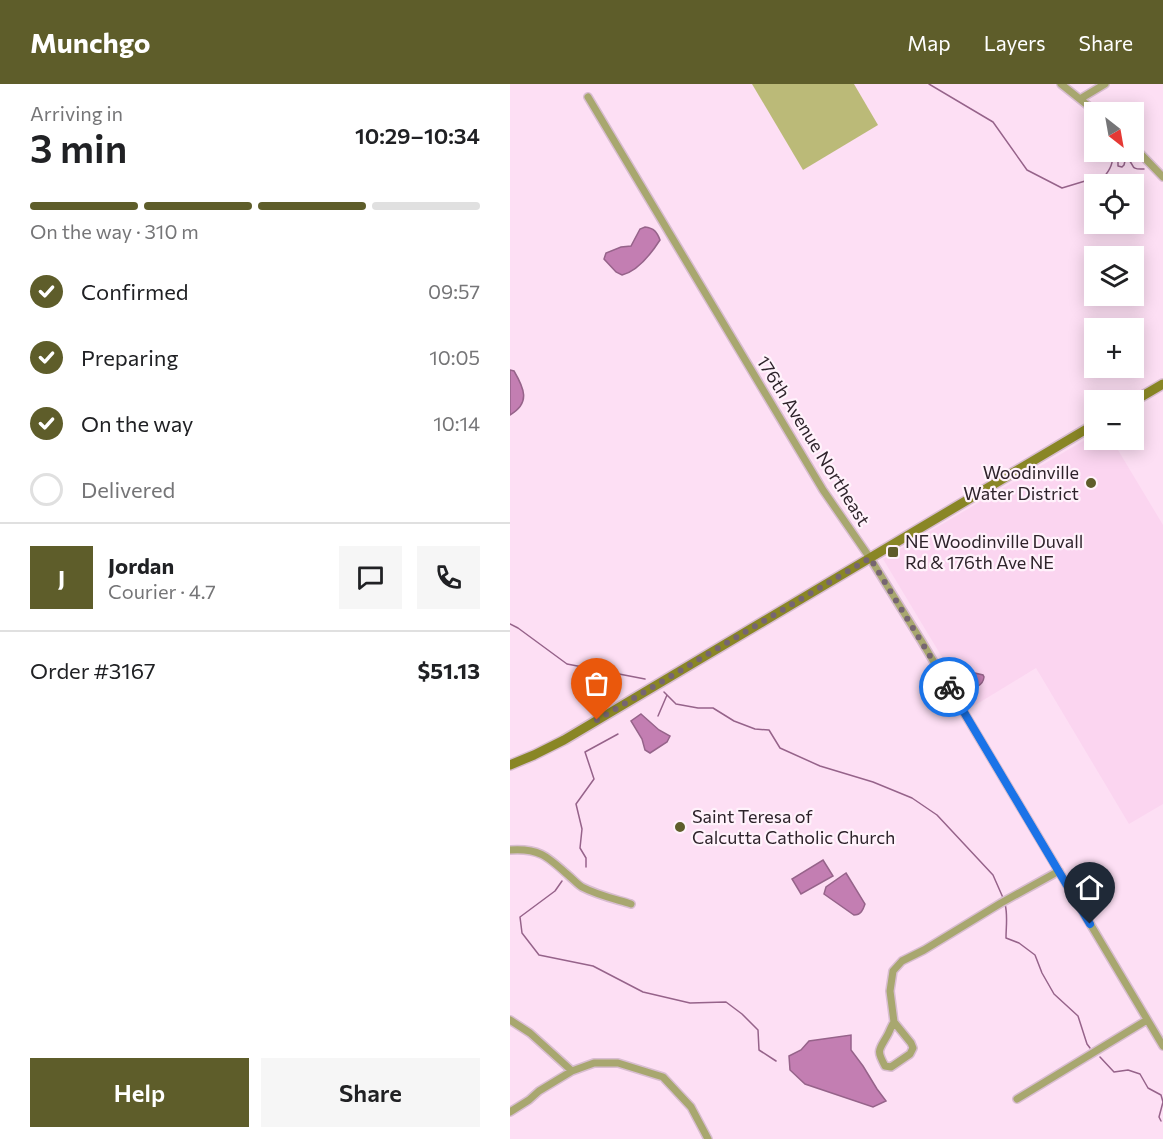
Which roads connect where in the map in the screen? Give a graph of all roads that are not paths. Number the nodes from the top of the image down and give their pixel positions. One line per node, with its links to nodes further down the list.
1 (1061, 84): 4 (street)
2 (1105, 84): 4 (street)
3 (588, 97): 11 (street, 176th Avenue Northeast)
4 (1080, 99): 5 (street)
5 (1084, 102)
6 (1144, 157): 7 (street)
7 (1163, 177)
8 (1163, 384): 9 (main road)
9 (1144, 395)
10 (1084, 431): 11 (main road)
11 (870, 558): 12 (main road); 14 (street, 176th Avenue Northeast)
12 (510, 765)
13 (510, 850): 15 (street)
14 (1059, 871): 17 (street, 176th Avenue Northeast); 18 (street)
15 (631, 904)
16 (510, 1020): 20 (street)
17 (1147, 1020): 19 (street, 176th Avenue Northeast); 21 (street)
18 (894, 1022): 18 (street)
19 (1163, 1046)
20 (572, 1071): 22 (street); 23 (street)
21 (1017, 1099)
22 (510, 1112)
23 (708, 1139)

